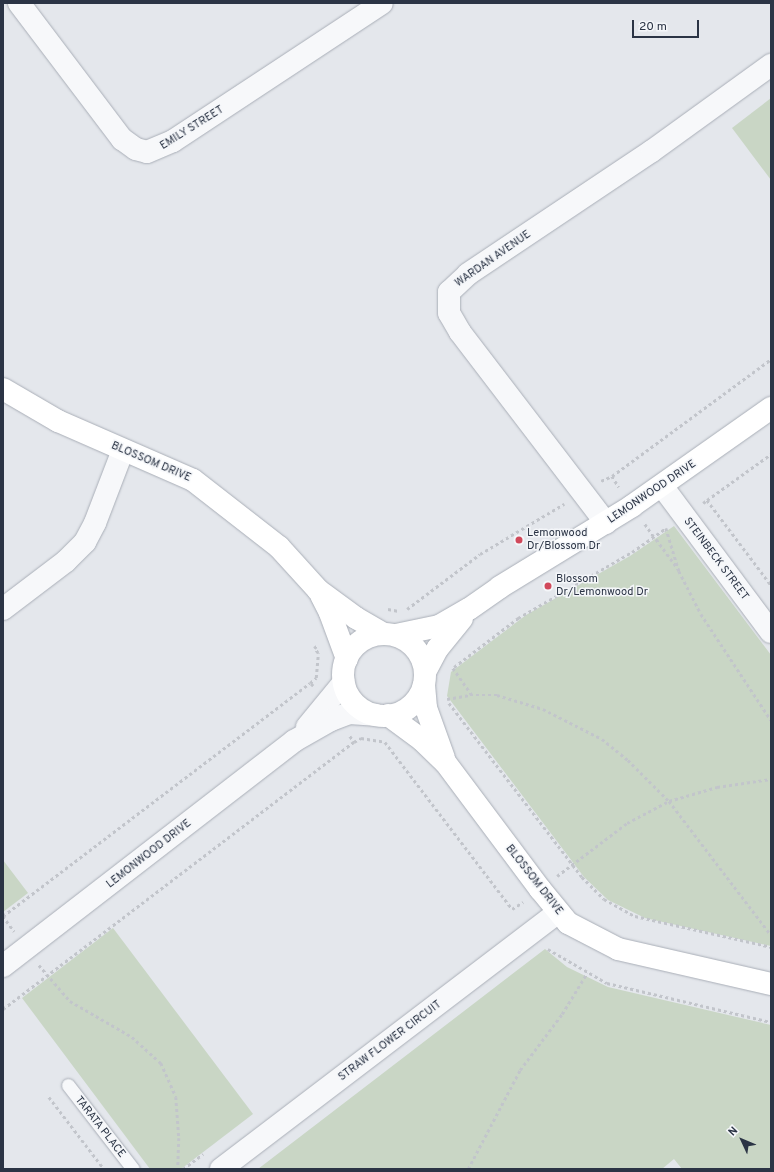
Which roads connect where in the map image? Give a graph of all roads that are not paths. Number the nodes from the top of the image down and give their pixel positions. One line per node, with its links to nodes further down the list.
1 (19, 3): 2 (street, EMILY STREET)
2 (382, 3)
3 (771, 65): 8 (street, WARDAN AVENUE)
4 (3, 389): 6 (street, BLOSSOM DRIVE)
5 (771, 408): 7 (street, LEMONWOOD DRIVE)
6 (123, 450): 9 (street, BLOSSOM DRIVE); 10 (street)
7 (662, 486): 8 (street, LEMONWOOD DRIVE); 12 (street, STEINBECK STREET)
8 (606, 523): 11 (street, LEMONWOOD DRIVE)
9 (318, 590): 13 (street, BLOSSOM DRIVE); 14 (street, BLOSSOM DRIVE)
10 (3, 609)
11 (469, 609): 13 (street, LEMONWOOD DRIVE); 15 (street, LEMONWOOD DRIVE)
12 (771, 632)
13 (390, 635): 14 (street); 15 (street)
14 (347, 659): 16 (street)
15 (425, 678): 17 (street); 19 (street, BLOSSOM DRIVE)
16 (344, 682): 17 (street); 18 (street, LEMONWOOD DRIVE)
17 (382, 715): 18 (street, LEMONWOOD DRIVE); 19 (street, BLOSSOM DRIVE)
18 (294, 741): 21 (street, LEMONWOOD DRIVE)
19 (445, 762): 20 (street, BLOSSOM DRIVE)
20 (558, 912): 22 (street, BLOSSOM DRIVE); 25 (street, STRAW FLOWER CIRCUIT)
21 (3, 966)
22 (771, 984)
23 (68, 1085): 24 (lane, TARATA PLACE)
24 (133, 1169)
25 (221, 1169)

